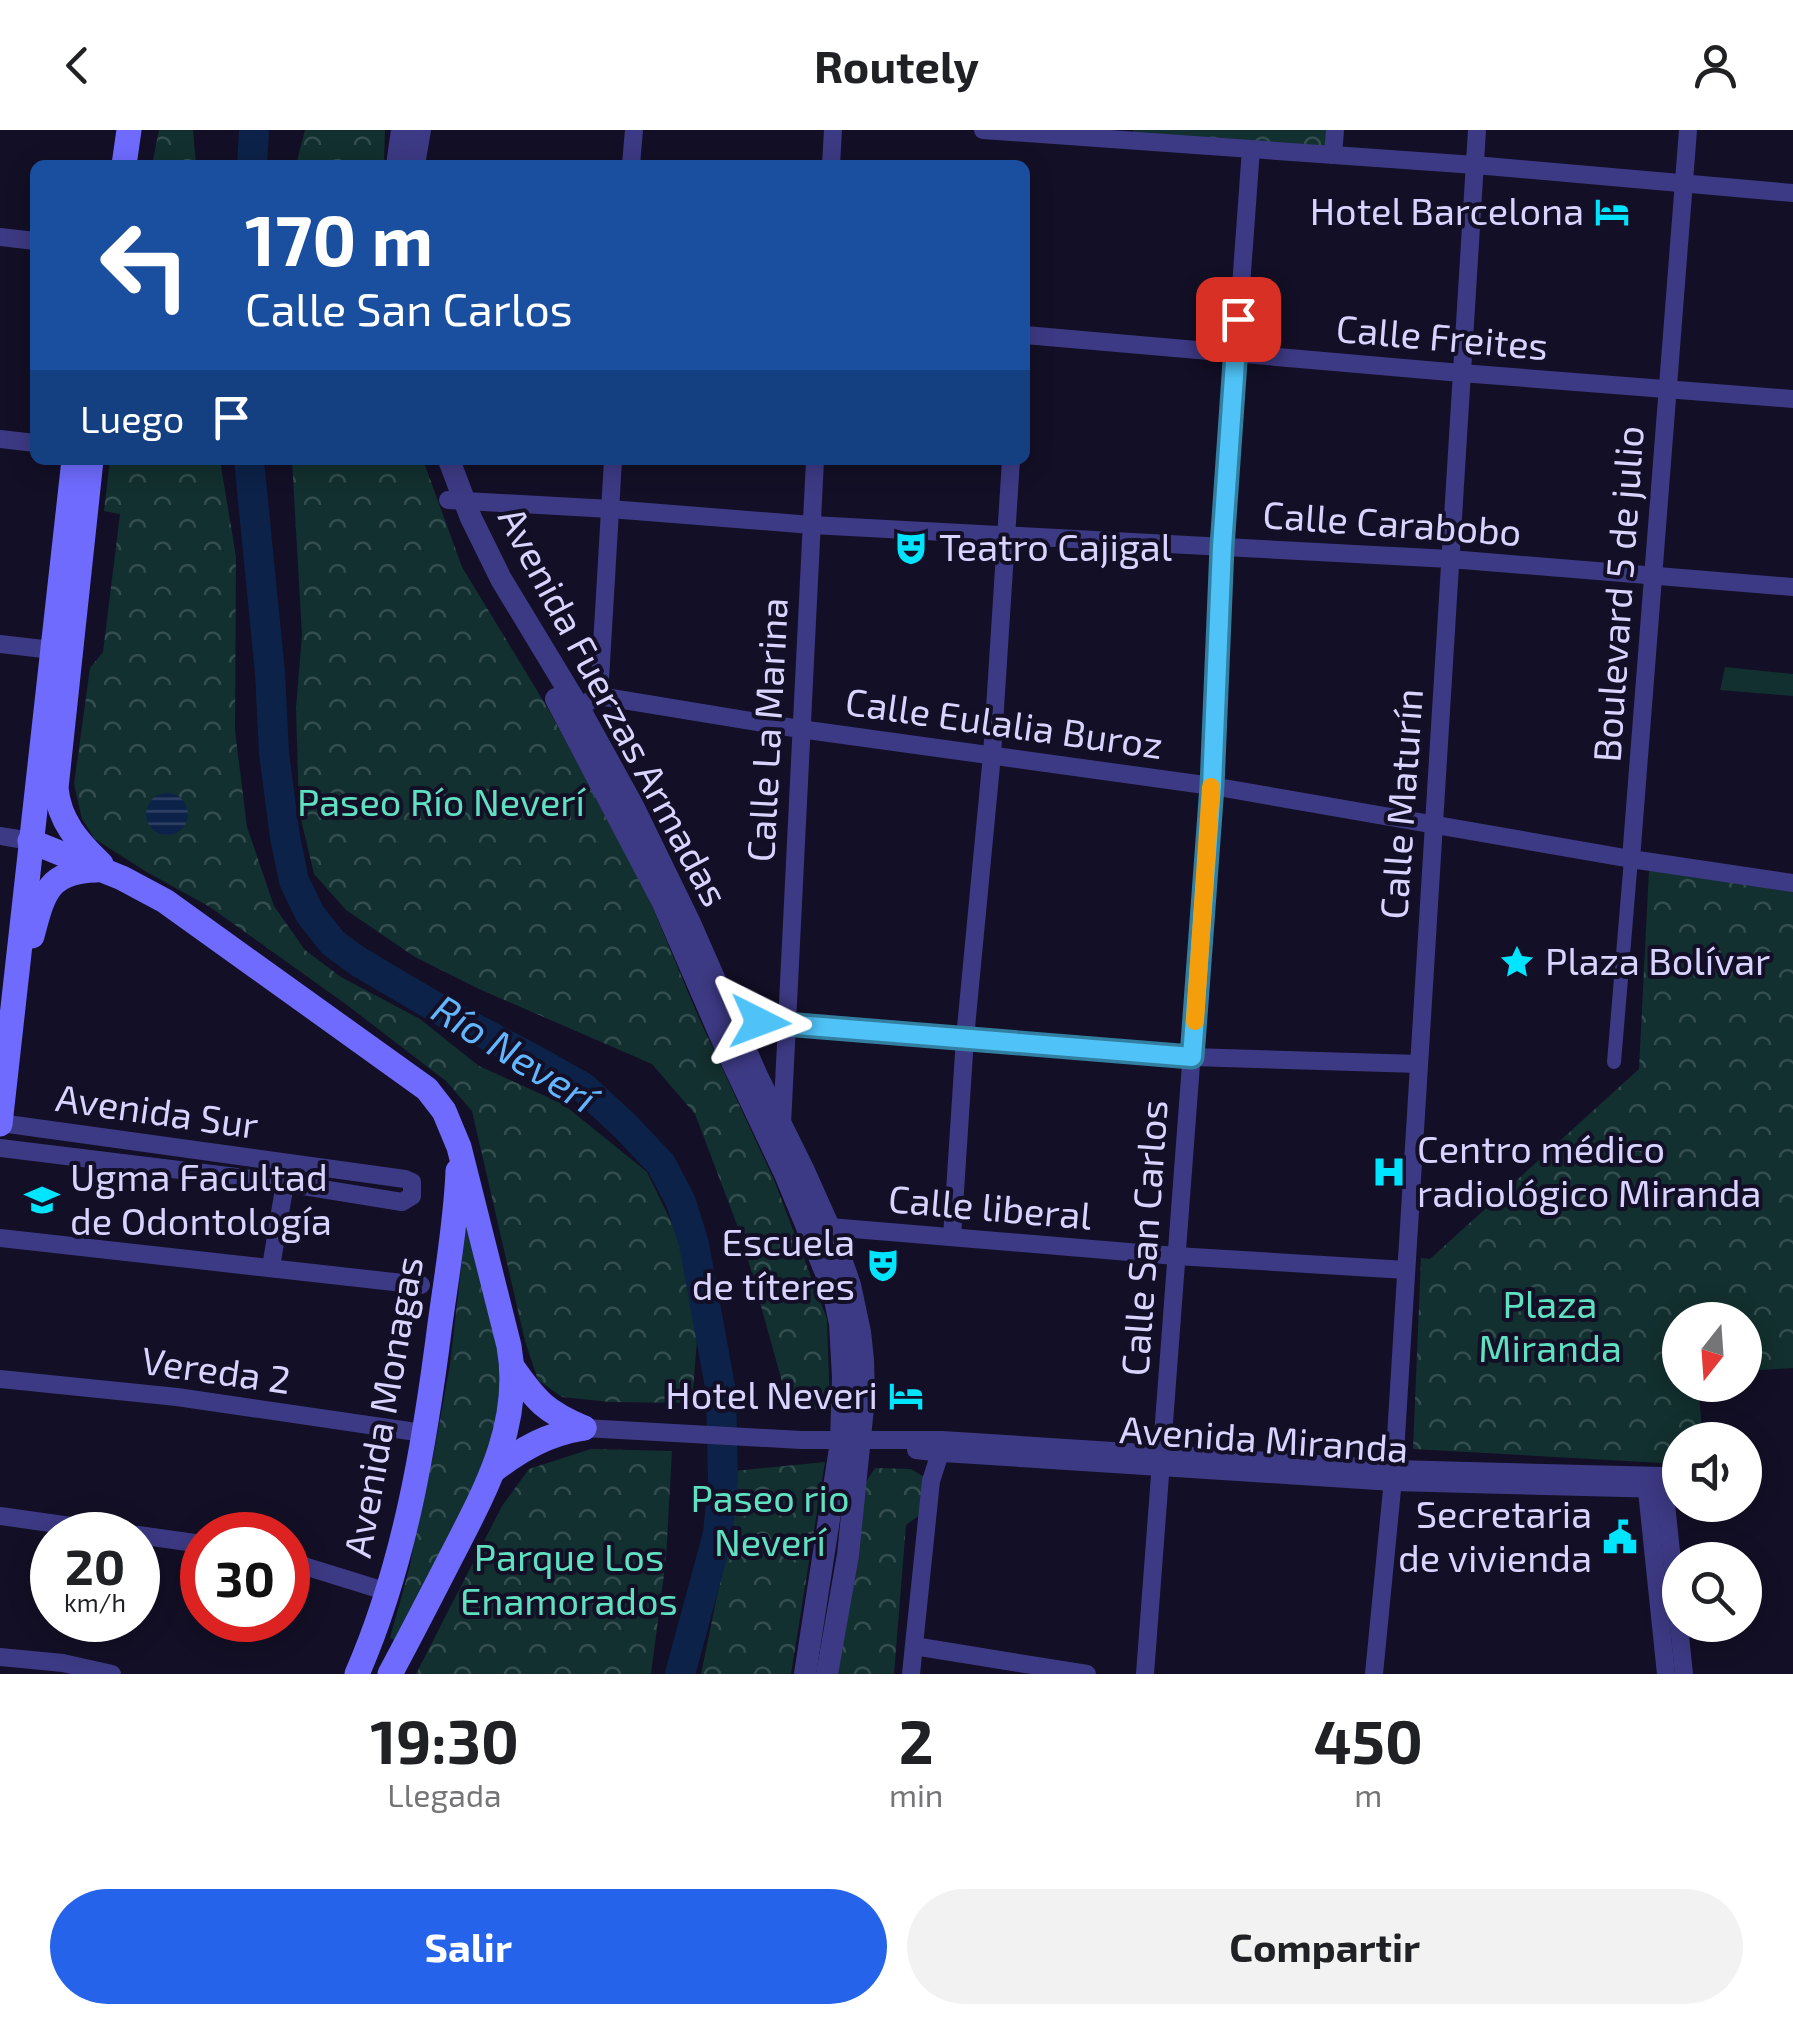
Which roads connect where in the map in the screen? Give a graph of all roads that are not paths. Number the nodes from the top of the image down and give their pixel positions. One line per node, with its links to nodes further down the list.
1 (112, 130): 14 (main road)
2 (129, 130): 15 (main road)
3 (402, 130): 16 (street)
4 (420, 130): 17 (street)
5 (634, 130): 18 (street)
6 (833, 130): 19 (street)
7 (984, 130): 11 (street)
8 (1334, 130): 13 (street)
9 (1477, 130): 20 (street, Calle Maturín)
10 (1688, 130): 21 (street, Boulevard 5 de julio)
11 (1041, 132): 12 (street)
12 (1252, 149): 13 (street); 26 (street, Calle San Carlos)
13 (1333, 155): 20 (street)
14 (109, 160)
15 (125, 160)
16 (398, 160)
17 (415, 160)
18 (631, 160)
19 (831, 160)
20 (1475, 165): 21 (street); 27 (street, Calle Maturín)
21 (1684, 183): 22 (street); 28 (street, Boulevard 5 de julio)
22 (1793, 193)
23 (0, 236): 24 (street)
24 (30, 240)
25 (1030, 334): 26 (street, Calle Freites)
26 (1236, 353): 27 (street, Calle Freites); 43 (street, Calle San Carlos)
27 (1461, 373): 28 (street, Calle Freites); 44 (street, Calle Maturín)
28 (1666, 389): 29 (street, Calle Freites); 45 (street, Boulevard 5 de julio)
29 (1793, 398)
30 (0, 439): 31 (street)
31 (30, 442)
32 (73, 465): 48 (main road)
33 (90, 465): 57 (main road)
34 (437, 465): 39 (street, Avenida Fuerzas Armadas)
35 (450, 465): 39 (street, Avenida Fuerzas Armadas)
36 (613, 465): 40 (street)
37 (815, 465): 41 (street, Calle La Marina)
38 (1011, 465): 42 (street)
39 (456, 500): 40 (street, Calle Carabobo); 49 (street, Avenida Fuerzas Armadas)
40 (610, 509): 41 (street, Calle Carabobo); 49 (street)
41 (812, 525): 42 (street, Calle Carabobo); 50 (street, Calle La Marina)
42 (1006, 535): 43 (street, Calle Carabobo); 51 (street)
43 (1222, 547): 44 (street, Calle Carabobo); 52 (street, Calle San Carlos)
44 (1450, 558): 45 (street, Calle Carabobo); 53 (street, Calle Maturín)
45 (1654, 576): 46 (street, Calle Carabobo); 56 (street, Boulevard 5 de julio)
46 (1793, 588)
47 (0, 644): 48 (street)
48 (52, 650): 55 (main road)
49 (581, 706): 50 (street, Calle Eulalia Buroz); 59 (street, Avenida Fuerzas Armadas)
50 (800, 729): 51 (street, Calle Eulalia Buroz); 60 (street, Calle La Marina)
51 (992, 756): 52 (street, Calle Eulalia Buroz); 62 (street)
52 (1212, 786): 53 (street, Calle Eulalia Buroz); 63 (street, Calle San Carlos)
53 (1434, 824): 56 (street, Calle Eulalia Buroz); 65 (street, Calle Maturín)
54 (0, 836): 55 (street)
55 (30, 842): 57 (main road, Avenida Monagas); 61 (main road)
56 (1631, 859): 58 (street, Calle Eulalia Buroz); 64 (street, Boulevard 5 de julio)
57 (112, 874): 61 (main road); 69 (main road, Avenida Monagas)
58 (1793, 883)
59 (723, 1021): 60 (street); 68 (street, Avenida Fuerzas Armadas); 72 (street, Avenida Fuerzas Armadas)
60 (787, 1023): 62 (street); 68 (street, Calle La Marina)
61 (10, 1037): 66 (main road)
62 (965, 1038): 63 (street); 73 (street)
63 (1192, 1057): 65 (street); 75 (street, Calle San Carlos)
64 (1614, 1062)
65 (1419, 1064): 77 (street, Calle Maturín)
66 (3, 1076): 67 (main road)
67 (0, 1124): 71 (street, Avenida Sur)
68 (782, 1124): 72 (street, Avenida Fuerzas Armadas)
69 (458, 1147): 79 (main road, Avenida Monagas); 82 (main road, Avenida Monagas)
70 (0, 1148): 71 (street, Avenida Sur)
71 (285, 1183): 76 (street)
72 (819, 1229): 73 (street, Calle liberal); 83 (street, Avenida Fuerzas Armadas)
73 (952, 1237): 75 (street, Calle liberal)
74 (0, 1238): 76 (street)
75 (1176, 1256): 77 (street, Calle liberal); 85 (street, Calle San Carlos)
76 (271, 1267): 78 (street)
77 (1406, 1270): 87 (street, Calle Maturín)
78 (421, 1285)
79 (513, 1368): 81 (main road); 86 (main road, Avenida Monagas)
80 (0, 1378): 82 (street, Vereda 2)
81 (584, 1428): 83 (street, Avenida Miranda); 86 (main road)
82 (423, 1433): 92 (main road, Avenida Monagas)
83 (850, 1442): 84 (street, Avenida Miranda); 85 (street, Avenida Miranda); 98 (street, Avenida Fuerzas Armadas); 99 (street, Avenida Fuerzas Armadas)
84 (940, 1453): 85 (street, Avenida Miranda); 93 (street)
85 (1161, 1460): 87 (street, Avenida Miranda); 102 (street, Calle San Carlos)
86 (494, 1470): 97 (main road, Avenida Monagas)
87 (1393, 1475): 88 (street, Avenida Miranda); 103 (street, Calle Maturín)
88 (1655, 1482): 104 (street); 105 (street)
89 (0, 1516): 90 (street)
90 (30, 1520)
91 (310, 1568): 92 (street)
92 (388, 1592): 96 (main road, Avenida Monagas)
93 (914, 1646): 100 (street); 101 (street)
94 (0, 1658): 95 (street)
95 (112, 1674)
96 (357, 1674)
97 (390, 1674)
98 (805, 1674)
99 (828, 1674)
100 (911, 1674)
101 (1086, 1674)
102 (1145, 1674)
103 (1374, 1674)
104 (1666, 1674)
105 (1684, 1674)

